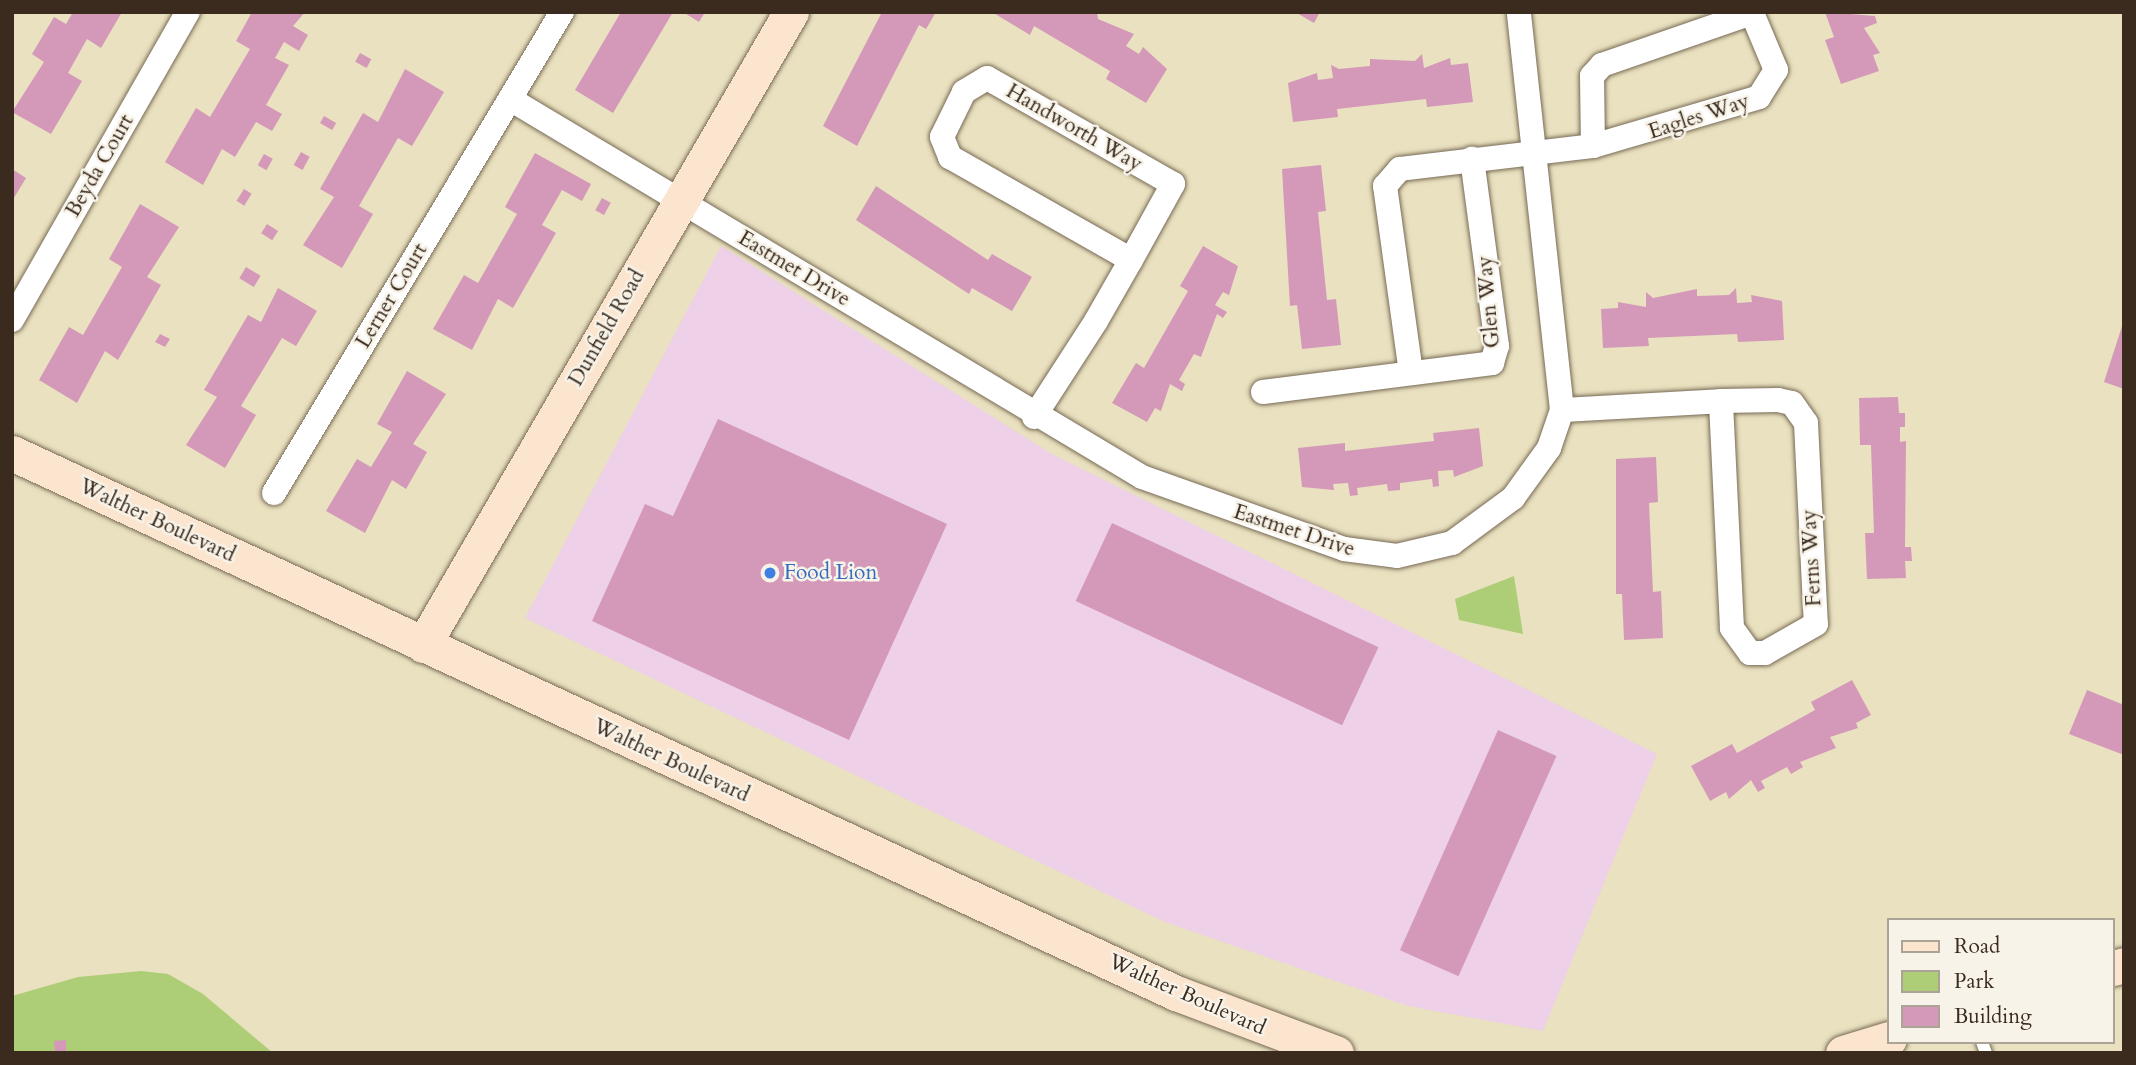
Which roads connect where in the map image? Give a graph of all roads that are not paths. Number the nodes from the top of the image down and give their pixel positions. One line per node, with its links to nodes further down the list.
1 (188, 12): 11 (street, Beyda Court)
2 (562, 12): 5 (street, Lerner Court)
3 (791, 12): 9 (main road, Dunfield Road)
4 (1518, 12): 7 (street, Eastmet Drive)
5 (510, 99): 9 (street); 18 (street, Lerner Court)
6 (1592, 146): 6 (street, Eagles Way); 7 (street, Eagles Way)
7 (1535, 157): 8 (street); 15 (street, Eastmet Drive)
8 (1472, 159): 12 (street); 12 (street, Glen Way)
9 (680, 201): 16 (street, Eastmet Drive); 19 (main road, Dunfield Road)
10 (1131, 261): 10 (street, Handworth Way); 16 (street, Handworth Way)
11 (12, 320)
12 (1411, 373): 13 (street, Glen Way)
13 (1263, 392)
14 (1721, 401): 14 (street, Ferns Way); 15 (street, Ferns Way)
15 (1562, 410): 16 (street, Eastmet Drive)
16 (1034, 417)
17 (12, 453): 19 (main road, Walther Boulevard)
18 (274, 493)
19 (423, 645): 21 (main road, Walther Boulevard)
20 (1888, 1039): 22 (main road)
21 (1336, 1053)
22 (1843, 1053)

